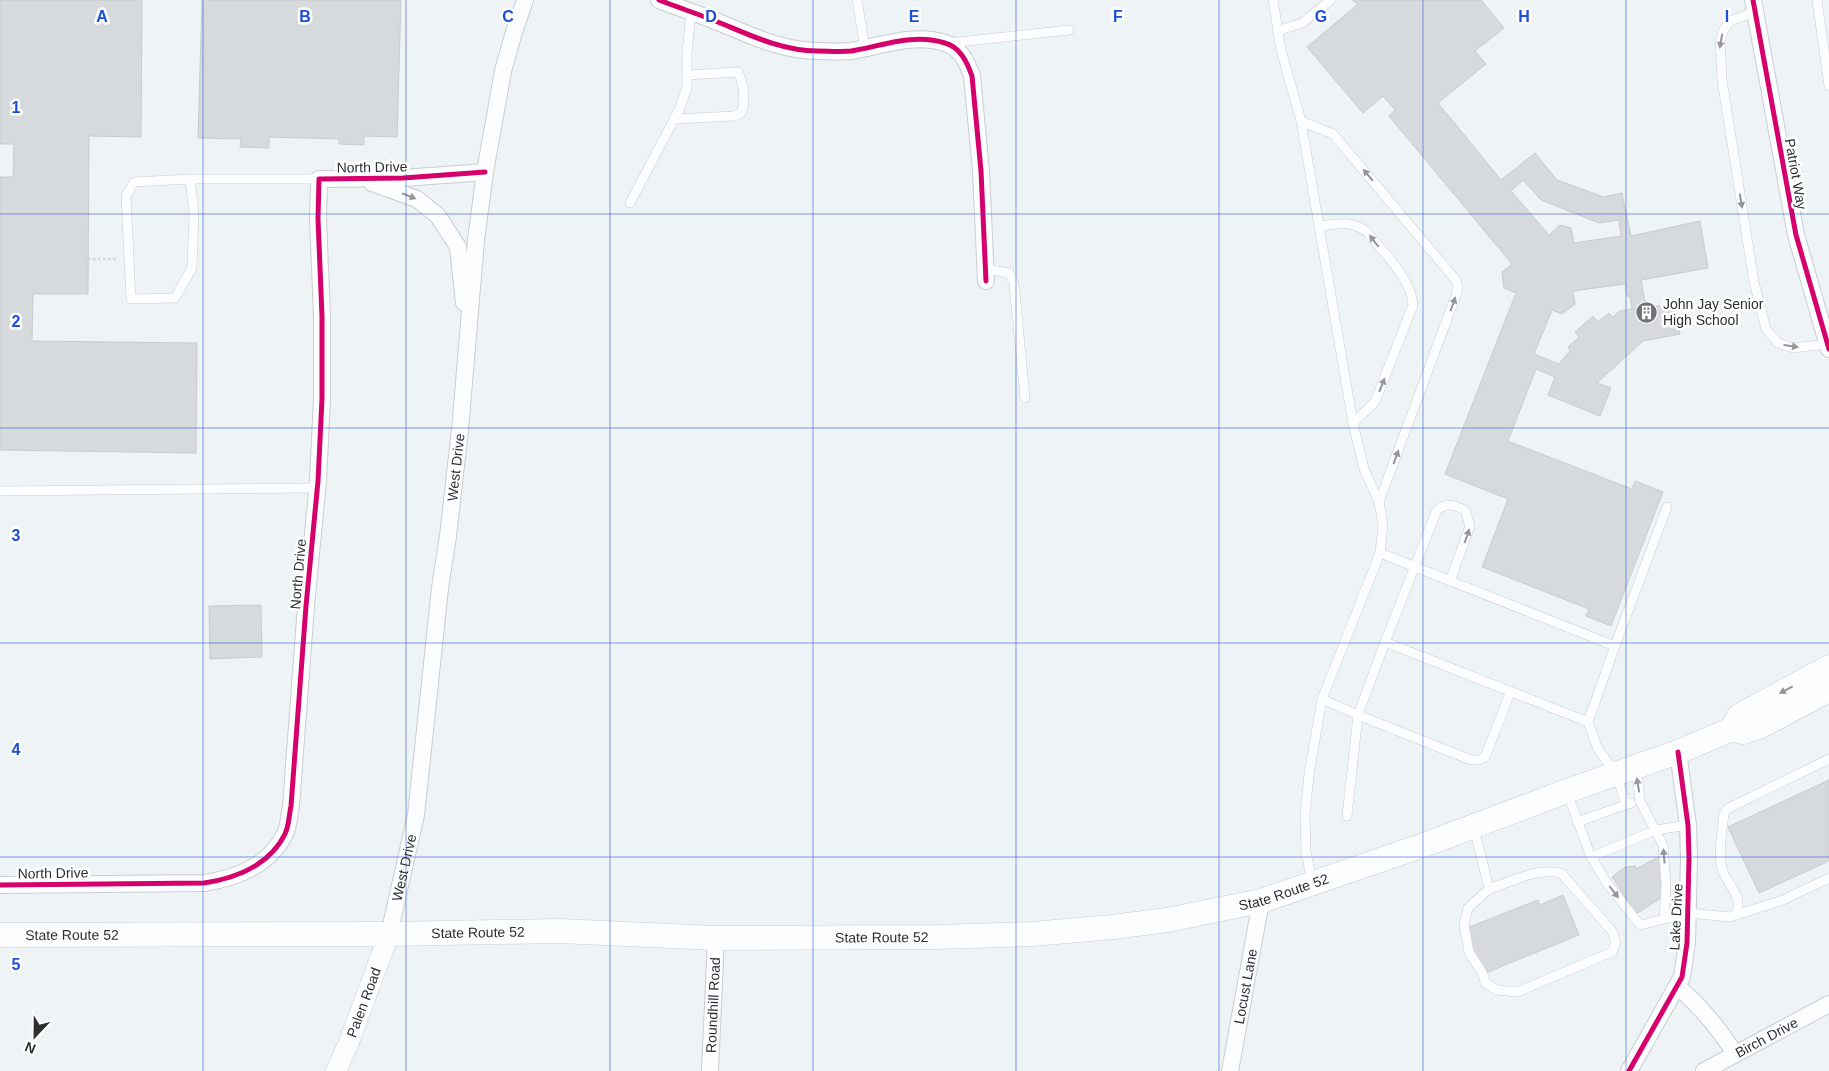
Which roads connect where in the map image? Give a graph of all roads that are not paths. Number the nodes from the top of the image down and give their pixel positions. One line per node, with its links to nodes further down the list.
1 (525, 0): 17 (street, West Drive)
2 (659, 0): 8 (street)
3 (857, 0): 12 (lane)
4 (1273, 0): 10 (lane)
5 (1330, 0): 10 (lane)
6 (1817, 0): 14 (lane)
7 (1754, 6): 25 (street, Patriot Way); 25 (lane, one-way to 25)
8 (691, 12): 12 (street); 13 (lane)
9 (1069, 30): 11 (lane)
10 (1277, 31): 16 (lane)
11 (947, 43): 12 (street); 23 (street)
12 (865, 48)
13 (687, 75): 15 (lane); 15 (lane)
14 (1829, 86)
15 (674, 120): 21 (lane)
16 (1301, 122): 22 (lane); 30 (lane, one-way to 16)
17 (485, 172): 18 (street, North Drive); 24 (street, West Drive)
18 (345, 178): 20 (street, North Drive); 24 (street, one-way to 24)
19 (190, 179): 19 (lane); 20 (lane)
20 (319, 179): 28 (street, North Drive)
21 (630, 202)
22 (1319, 226): 27 (lane); 27 (lane, one-way to 22)
23 (986, 275): 26 (lane)
24 (468, 342): 64 (street, West Drive)
25 (1828, 347)
26 (1025, 398)
27 (1354, 423): 30 (lane)
28 (317, 488): 29 (lane); 58 (street, North Drive)
29 (0, 492)
30 (1379, 502): 32 (lane)
31 (1667, 507): 36 (lane)
32 (1380, 553): 33 (lane); 40 (lane)
33 (1415, 567): 34 (lane); 34 (lane, one-way to 33); 35 (lane)
34 (1450, 581): 36 (lane)
35 (1385, 642): 39 (lane); 41 (lane)
36 (1615, 646): 42 (lane)
37 (1829, 667): 43 (main road, State Route 52, one-way to 43)
38 (1829, 690): 43 (main road, State Route 52)
39 (1511, 691): 41 (lane); 42 (lane)
40 (1322, 699): 41 (lane); 57 (lane)
41 (1358, 715): 50 (lane)
42 (1588, 722): 46 (lane)
43 (1732, 729): 44 (main road, State Route 52)
44 (1678, 752): 46 (main road, State Route 52); 53 (street, Lake Drive)
45 (1829, 759): 62 (lane)
46 (1624, 771): 47 (main road, State Route 52); 48 (lane, one-way to 46); 49 (lane)
47 (1567, 791): 51 (lane); 52 (main road, State Route 52)
48 (1640, 801): 49 (lane); 54 (lane)
49 (1626, 804): 51 (lane)
50 (1347, 816)
51 (1577, 822): 55 (lane)
52 (1473, 825): 57 (main road, State Route 52); 59 (lane)
53 (1688, 826): 54 (lane); 61 (street, Lake Drive)
54 (1656, 830): 55 (lane); 63 (lane, one-way to 54)
55 (1591, 857): 63 (lane, one-way to 63)
56 (1829, 878): 62 (lane)
57 (1313, 883): 60 (main road, State Route 52)
58 (0, 885)
59 (1489, 890): 59 (lane)
60 (1261, 901): 66 (main road, State Route 52); 72 (street, Locust Lane)
61 (1688, 913): 62 (lane); 63 (lane); 67 (street, Lake Drive)
62 (1736, 915)
63 (1664, 919)
64 (390, 934): 65 (main road, State Route 52); 66 (main road, State Route 52); 70 (street, Palen Road)
65 (0, 935)
66 (716, 938): 71 (street, Roundhill Road)
67 (1677, 986): 69 (street); 73 (street, Lake Drive)
68 (1829, 1004): 69 (street, Birch Drive)
69 (1735, 1054): 74 (street, Birch Drive)
70 (336, 1071)
71 (710, 1071)
72 (1230, 1071)
73 (1629, 1071)
74 (1704, 1071)

